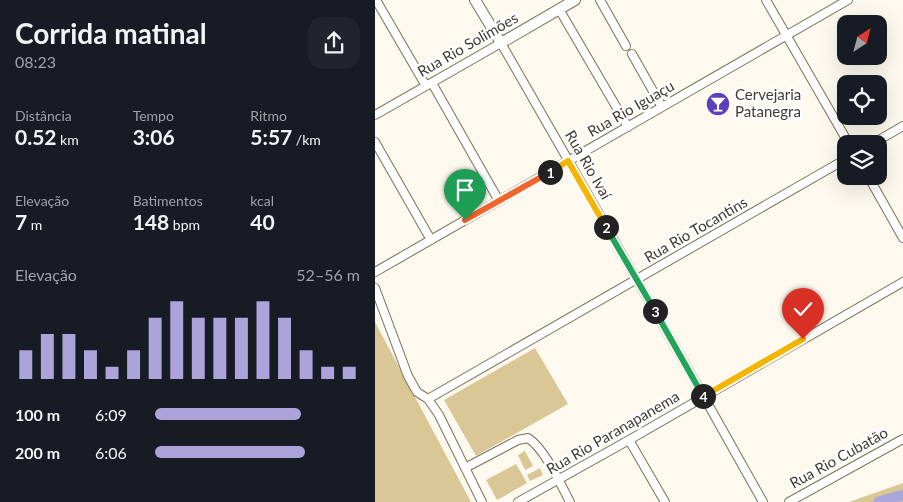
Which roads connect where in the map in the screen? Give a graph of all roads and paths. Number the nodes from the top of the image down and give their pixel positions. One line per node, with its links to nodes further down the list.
1 (376, 0): 12 (street)
2 (475, 0): 9 (street, Rua Rio Ivaí)
3 (575, 0): 7 (street, Rua Rio Solimões)
4 (600, 0): 10 (street)
5 (766, 0): 8 (street)
6 (848, 0): 8 (street, Rua Rio Iguaçu)
7 (559, 9): 9 (street, Rua Rio Solimões); 16 (street)
8 (786, 36): 13 (street, Rua Rio Iguaçu); 17 (street)
9 (501, 43): 12 (street, Rua Rio Solimões); 20 (street, Rua Rio Ivaí)
10 (626, 46)
11 (632, 54): 13 (street)
12 (429, 84): 14 (street, Rua Rio Solimões); 23 (street)
13 (662, 107): 16 (street, Rua Rio Iguaçu)
14 (375, 115)
15 (903, 126): 18 (street)
16 (628, 127): 20 (street, Rua Rio Iguaçu)
17 (844, 135)
18 (887, 135)
19 (375, 142): 25 (street)
20 (568, 161): 23 (street, Rua Rio Iguaçu); 27 (street, Rua Rio Ivaí)
21 (837, 164): 27 (street, Rua Rio Tocantins)
22 (873, 185): 24 (street)
23 (499, 201): 25 (street, Rua Rio Iguaçu)
24 (903, 238)
25 (431, 240): 26 (street, Rua Rio Iguaçu)
26 (375, 272)
27 (637, 280): 30 (street, Rua Rio Ivaí); 31 (street, Rua Rio Tocantins)
28 (903, 282): 30 (street, Rua Rio Paranapanema)
29 (375, 288): 31 (street)
30 (704, 396): 33 (street, Rua Rio Paranapanema); 40 (street, Rua Rio Ivaí)
31 (428, 398): 34 (street)
32 (903, 439): 41 (street, Rua Rio Cubatão)
33 (629, 440): 35 (street, Rua Rio Paranapanema); 39 (street)
34 (465, 468): 35 (street); 36 (street)
35 (558, 480): 37 (street, Rua Rio Paranapanema); 38 (street)
36 (482, 502)
37 (518, 502)
38 (570, 502)
39 (665, 502)
40 (763, 502)
41 (789, 502)

